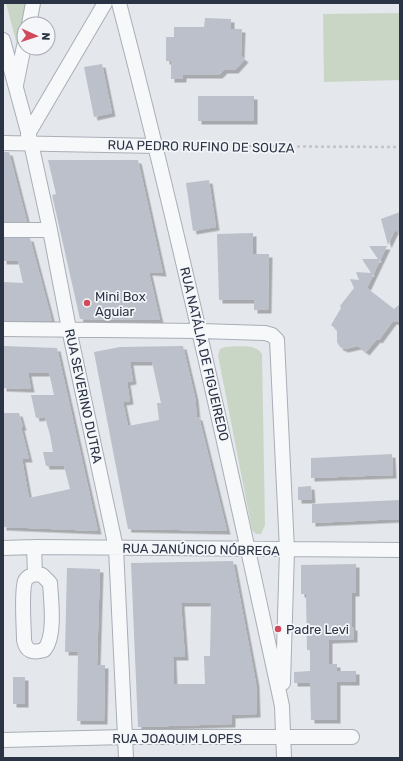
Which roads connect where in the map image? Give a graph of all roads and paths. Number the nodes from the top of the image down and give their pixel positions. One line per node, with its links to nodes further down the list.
1 (33, 3): 4 (street)
2 (105, 3): 8 (street)
3 (119, 3): 10 (street, RUA NATÁLIA DE FIGUEIREDO)
4 (31, 16)
5 (3, 40): 7 (street, RUA SEVERINO DUTRA)
6 (22, 56): 7 (street)
7 (15, 87): 8 (street, RUA SEVERINO DUTRA)
8 (29, 138): 9 (street, RUA PEDRO RUFINO DE SOUZA); 10 (street, RUA PEDRO RUFINO DE SOUZA); 13 (street, RUA SEVERINO DUTRA)
9 (3, 143)
10 (157, 146): 11 (path, RUA PEDRO RUFINO DE SOUZA); 16 (street, RUA NATÁLIA DE FIGUEIREDO)
11 (400, 147)
12 (3, 230): 13 (street)
13 (50, 230): 15 (street, RUA SEVERINO DUTRA)
14 (3, 329): 15 (street)
15 (69, 329): 16 (street); 19 (street, RUA SEVERINO DUTRA)
16 (201, 331): 20 (street, RUA NATÁLIA DE FIGUEIREDO); 21 (street, RUA NATÁLIA DE FIGUEIREDO)
17 (34, 547): 18 (street, RUA JANÚNCIO NÓBREGA); 19 (street, RUA JANÚNCIO NÓBREGA); 23 (street)
18 (3, 548)
19 (116, 548): 20 (street, RUA JANÚNCIO NÓBREGA); 25 (street, RUA SEVERINO DUTRA)
20 (248, 550): 21 (street, RUA JANÚNCIO NÓBREGA); 24 (street, RUA NATÁLIA DE FIGUEIREDO)
21 (287, 550): 22 (street, RUA JANÚNCIO NÓBREGA); 24 (street, RUA NATÁLIA DE FIGUEIREDO)
22 (400, 550)
23 (35, 574): 23 (street)
24 (282, 706): 27 (street, RUA NATÁLIA DE FIGUEIREDO)
25 (126, 737): 27 (street, RUA JOAQUIM LOPES); 28 (street, RUA JOAQUIM LOPES); 29 (street, RUA SEVERINO DUTRA)
26 (352, 737): 27 (street, RUA JOAQUIM LOPES)
27 (284, 738): 30 (street, RUA NATÁLIA DE FIGUEIREDO)
28 (3, 740)
29 (126, 758)
30 (284, 758)

